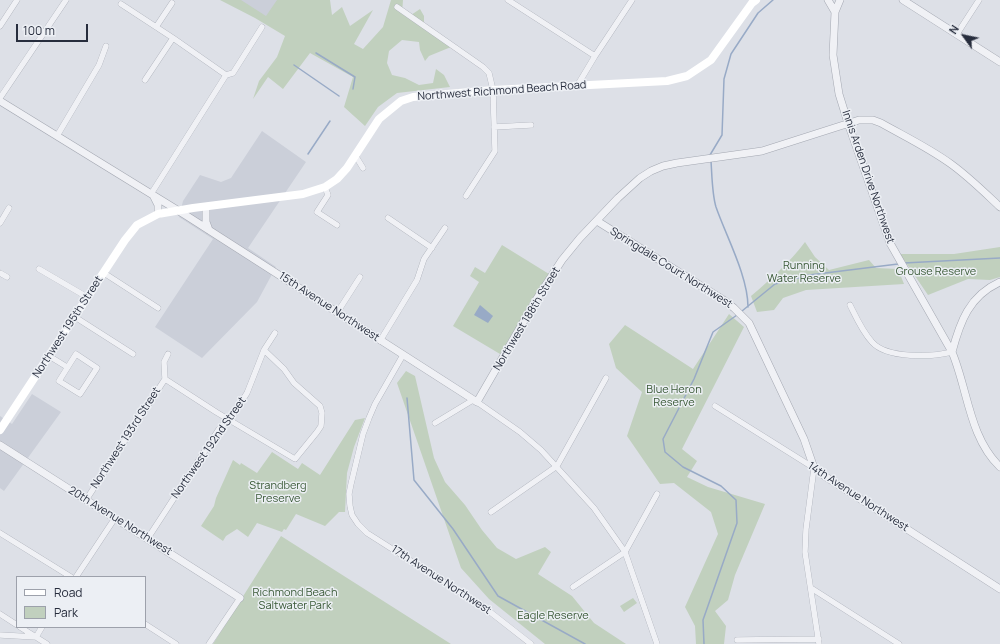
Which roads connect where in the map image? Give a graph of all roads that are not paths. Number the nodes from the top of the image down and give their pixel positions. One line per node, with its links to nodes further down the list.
1 (17, 0): 14 (street)
2 (66, 0): 26 (street)
3 (508, 0): 20 (street)
4 (632, 0): 20 (street)
5 (756, 0): 24 (main road, Northwest Richmond Beach Road)
6 (828, 0): 13 (street)
7 (840, 0): 13 (street, Innis Arden Drive Northwest)
8 (902, 0): 17 (street)
9 (979, 0): 17 (street)
10 (172, 2): 15 (street)
11 (121, 4): 15 (street)
12 (397, 7): 25 (street)
13 (835, 12): 27 (street, Innis Arden Drive Northwest)
14 (0, 26)
15 (156, 27): 18 (street)
16 (262, 27): 22 (street)
17 (956, 34): 21 (street)
18 (173, 38): 22 (street); 23 (street)
19 (106, 46): 30 (street)
20 (595, 56): 24 (street)
21 (1000, 62)
22 (226, 75): 34 (street)
23 (145, 80)
24 (577, 86): 25 (main road, Northwest Richmond Beach Road)
25 (493, 90): 29 (street); 31 (main road, Northwest Richmond Beach Road)
26 (0, 99): 30 (street, 15th Avenue Northwest)
27 (848, 123): 37 (street, Northwest 188th Street); 42 (street, Northwest 188th Street); 63 (street, Innis Arden Drive Northwest)
28 (531, 125): 29 (street)
29 (494, 127): 35 (street)
30 (57, 136): 34 (street, 15th Avenue Northwest)
31 (355, 155): 32 (main road, Northwest Richmond Beach Road); 32 (street)
32 (349, 164): 33 (main road, Northwest Richmond Beach Road)
33 (325, 188): 36 (main road, Northwest Richmond Beach Road); 45 (street)
34 (152, 195): 39 (street, 15th Avenue Northwest); 40 (street)
35 (466, 196)
36 (206, 207): 39 (main road, Northwest Richmond Beach Road); 47 (street)
37 (1000, 207)
38 (9, 208): 43 (street)
39 (178, 211): 40 (main road, Northwest Richmond Beach Road); 47 (street, 15th Avenue Northwest)
40 (158, 214): 44 (main road, Northwest Richmond Beach Road)
41 (388, 218): 48 (street)
42 (597, 221): 71 (street, Northwest 188th Street); 79 (street, Springdale Court Northwest)
43 (0, 223)
44 (137, 225): 51 (main road, Northwest 195th Street)
45 (337, 225)
46 (445, 228): 48 (street)
47 (209, 230): 58 (street, 15th Avenue Northwest)
48 (432, 248): 61 (street)
49 (39, 269): 55 (street)
50 (0, 273): 52 (street)
51 (104, 273): 55 (main road, Northwest 195th Street); 57 (street)
52 (7, 277)
53 (360, 277): 58 (street)
54 (1000, 282): 63 (street)
55 (87, 298): 59 (main road, Northwest 195th Street)
56 (850, 305): 63 (street)
57 (158, 308)
58 (337, 313): 61 (street, 15th Avenue Northwest)
59 (74, 317): 64 (street); 67 (main road, Northwest 195th Street)
60 (275, 333): 62 (street, Northwest 192nd Street)
61 (380, 341): 66 (street, 15th Avenue Northwest)
62 (264, 350): 73 (street, Northwest 192nd Street); 73 (street)
63 (952, 352): 78 (street, Innis Arden Drive Northwest)
64 (133, 354)
65 (168, 354): 70 (street, Northwest 193rd Street)
66 (403, 355): 71 (street, 15th Avenue Northwest); 105 (street, 17th Avenue Northwest)
67 (49, 356): 68 (street); 75 (main road, Northwest 195th Street)
68 (67, 367): 68 (street)
69 (606, 378): 77 (street)
70 (165, 379): 73 (street); 81 (street, Northwest 193rd Street)
71 (475, 401): 74 (street, Northwest 188th Street); 77 (street, 15th Avenue Northwest)
72 (715, 406): 79 (street, 14th Avenue Northwest)
73 (227, 419): 85 (street, Northwest 192nd Street)
74 (435, 423)
75 (0, 430)
76 (1, 447): 81 (street, 20th Avenue Northwest)
77 (557, 466): 82 (street); 86 (street, 15th Avenue Northwest)
78 (1000, 467)
79 (814, 468): 90 (street); 91 (street, 14th Avenue Northwest)
80 (657, 494): 86 (street)
81 (86, 500): 83 (street, 20th Avenue Northwest)
82 (491, 512)
83 (116, 518): 85 (street, 20th Avenue Northwest); 88 (street)
84 (0, 533): 87 (street)
85 (148, 538): 92 (street, 20th Avenue Northwest)
86 (625, 552): 89 (street); 106 (street, 15th Avenue Northwest)
87 (69, 576)
88 (77, 576)
89 (573, 587)
90 (811, 588): 101 (street); 107 (street)
91 (1000, 589)
92 (240, 598): 104 (street)
93 (0, 614): 94 (street)
94 (16, 624)
95 (146, 625): 103 (street)
96 (22, 628): 99 (street)
97 (41, 628): 99 (street)
98 (0, 635): 99 (street)
99 (36, 637): 102 (street)
100 (737, 640): 101 (street)
101 (819, 642)
102 (47, 644)
103 (176, 644)
104 (209, 644)
105 (531, 644)
106 (657, 644)
107 (899, 644)

